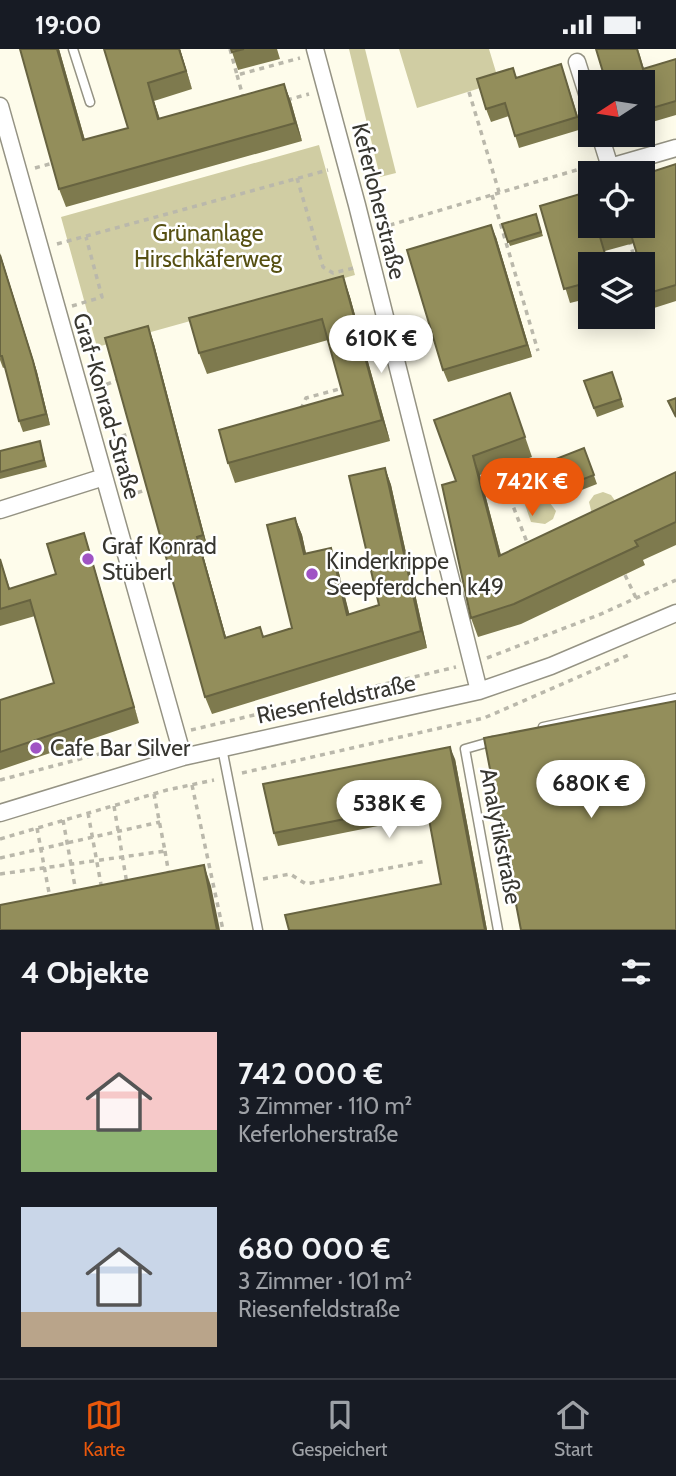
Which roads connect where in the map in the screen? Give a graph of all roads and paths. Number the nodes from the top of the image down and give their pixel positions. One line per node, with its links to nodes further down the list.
1 (73, 49): 11 (lane)
2 (230, 49): 7 (path)
3 (315, 49): 18 (street, Keferloherstraße)
4 (300, 58): 7 (path)
5 (577, 62): 6 (street)
6 (580, 70)
7 (237, 75): 13 (path)
8 (469, 92): 22 (path)
9 (309, 94): 10 (path)
10 (284, 101)
11 (90, 103)
12 (0, 106): 15 (street, Graf-Konrad-Straße)
13 (247, 111)
14 (676, 148): 16 (street)
15 (7, 158): 30 (street, Graf-Konrad-Straße)
16 (631, 161)
17 (53, 163): 19 (path)
18 (346, 165): 21 (path); 24 (street, Keferloherstraße)
19 (35, 168)
20 (578, 170): 22 (path)
21 (297, 178): 25 (path); 29 (path)
22 (499, 193): 23 (path)
23 (492, 195): 24 (path); 31 (path)
24 (364, 233): 49 (street, Keferloherstraße)
25 (86, 236): 27 (path); 30 (path)
26 (629, 238): 28 (path)
27 (57, 244)
28 (645, 250)
29 (354, 268)
30 (57, 310): 36 (street, Graf-Konrad-Straße)
31 (538, 351)
32 (343, 388): 33 (path)
33 (299, 416)
34 (132, 433): 35 (path)
35 (112, 439)
36 (104, 477): 42 (street); 53 (street, Graf-Konrad-Straße)
37 (535, 481): 38 (path)
38 (505, 485): 40 (path); 43 (path)
39 (148, 489): 41 (path)
40 (468, 493)
41 (128, 496)
42 (0, 510)
43 (529, 548)
44 (625, 575): 46 (path)
45 (676, 580): 46 (path)
46 (636, 598): 49 (path)
47 (676, 613): 50 (street, Riesenfeldstraße)
48 (640, 650): 57 (path)
49 (470, 663): 50 (street, Keferloherstraße); 53 (path)
50 (478, 691): 55 (street, Riesenfeldstraße)
51 (676, 698): 52 (lane)
52 (527, 731)
53 (176, 733): 56 (street, Graf-Konrad-Straße); 58 (path)
54 (502, 738): 88 (lane, Analytikstraße)
55 (222, 748): 56 (street, Riesenfeldstraße); 57 (lane)
56 (183, 757): 62 (street, Riesenfeldstraße)
57 (226, 776): 59 (path); 81 (lane)
58 (0, 780)
59 (192, 785): 60 (path); 86 (path)
60 (154, 794): 61 (path); 65 (path)
61 (114, 806): 63 (path); 67 (path)
62 (0, 813)
63 (88, 813): 64 (path); 68 (path)
64 (63, 820): 66 (path); 70 (path)
65 (160, 823): 67 (path); 72 (path)
66 (37, 828): 69 (path); 71 (path)
67 (118, 832): 68 (path); 73 (path)
68 (93, 837): 70 (path); 75 (path)
69 (0, 839)
70 (67, 843): 71 (path); 77 (path)
71 (41, 849): 74 (path); 78 (path)
72 (165, 851): 73 (path); 80 (path)
73 (122, 857): 75 (path); 82 (path)
74 (0, 858)
75 (97, 861): 77 (path); 83 (path)
76 (426, 861): 81 (path)
77 (71, 864): 78 (path); 84 (path)
78 (45, 868): 79 (path); 85 (path)
79 (0, 874)
80 (159, 879)
81 (249, 882): 87 (lane)
82 (138, 884)
83 (103, 892)
84 (77, 898)
85 (51, 903)
86 (223, 930)
87 (258, 930)
88 (498, 930)

